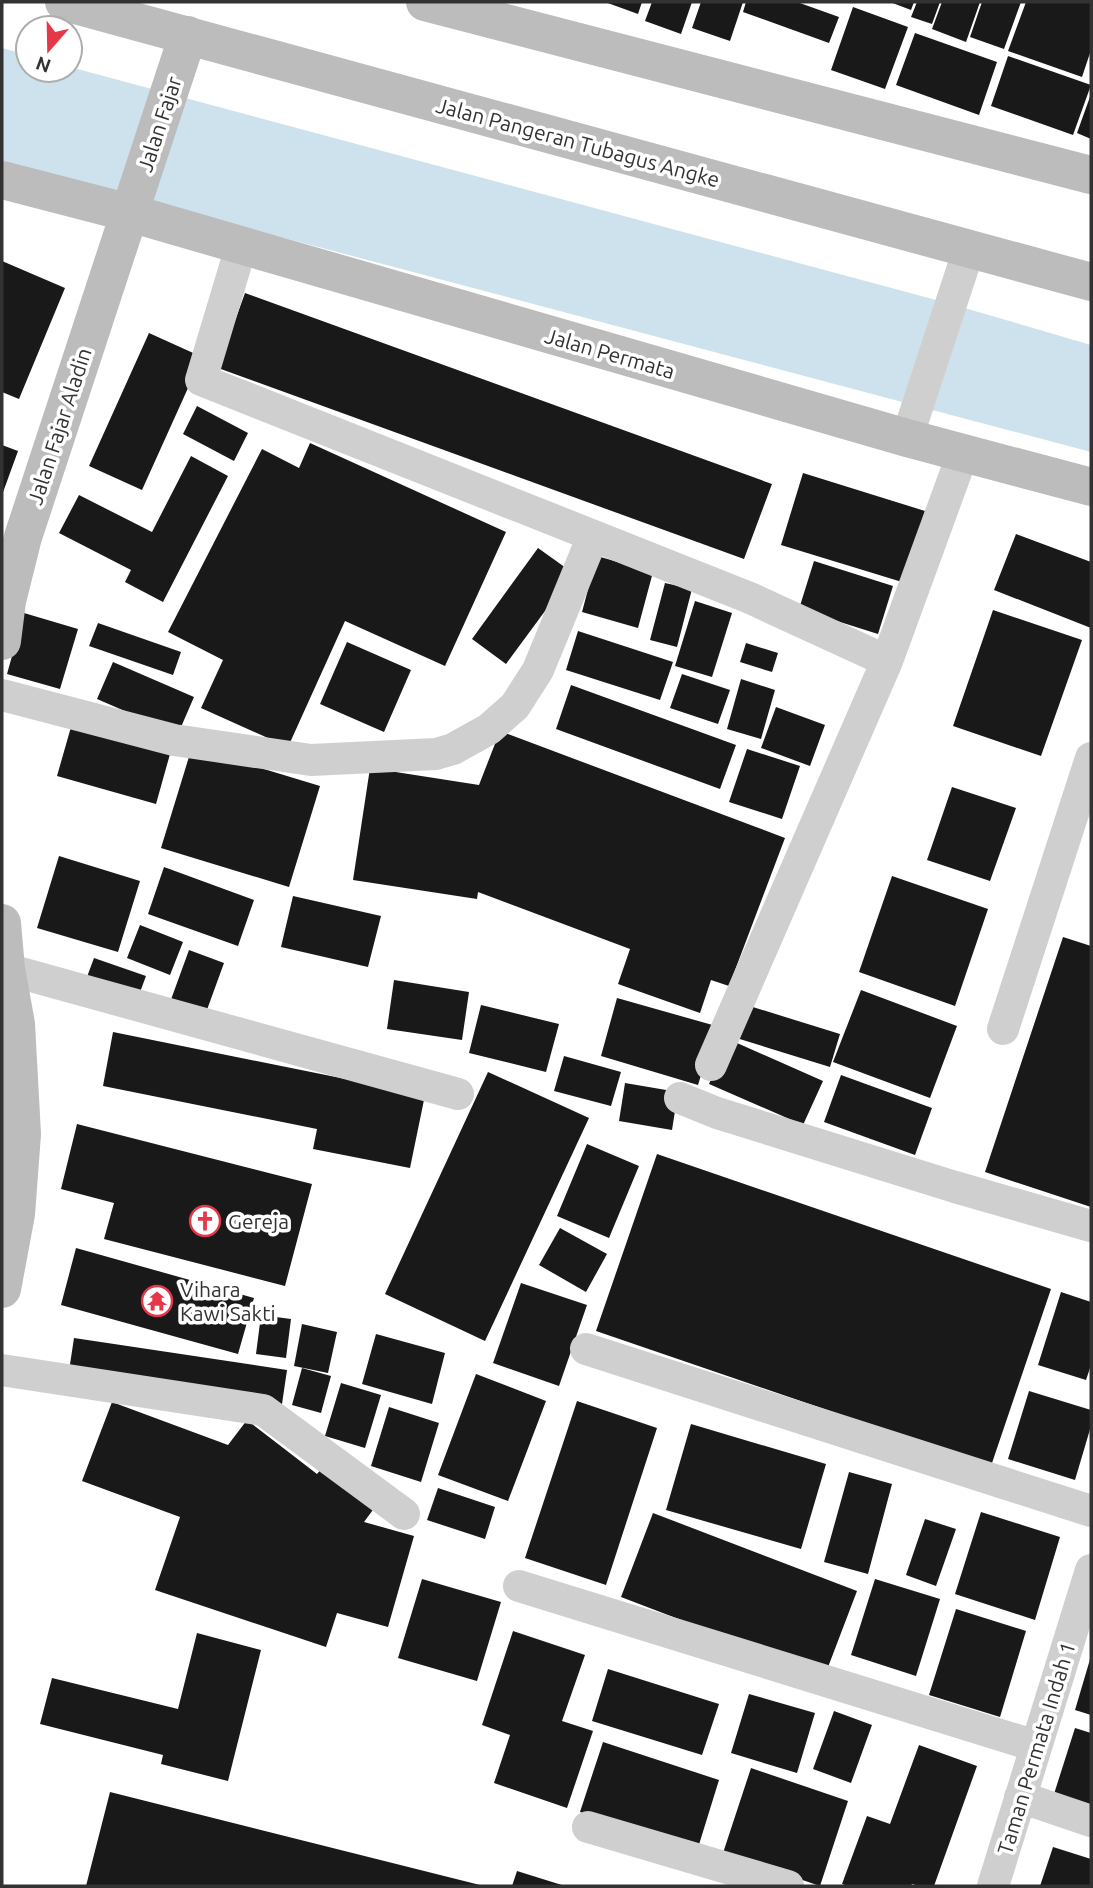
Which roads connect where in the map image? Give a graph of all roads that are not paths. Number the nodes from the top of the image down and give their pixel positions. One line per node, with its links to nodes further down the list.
1 (64, 2): 3 (street, Jalan Pangeran Tubagus Angke)
2 (425, 2): 4 (street)
3 (184, 45): 6 (street, Jalan Fajar); 8 (street, Jalan Pangeran Tubagus Angke)
4 (1091, 175)
5 (2, 180): 6 (street, Jalan Permata)
6 (132, 208): 7 (street, Jalan Permata); 14 (street, Jalan Fajar Aladin)
7 (241, 247): 10 (street, Jalan Permata); 13 (street)
8 (966, 259): 9 (street, Jalan Pangeran Tubagus Angke); 10 (street)
9 (1091, 282)
10 (910, 431): 11 (street, Jalan Permata)
11 (963, 453): 12 (street, Jalan Permata); 15 (street)
12 (1091, 487)
13 (593, 536): 15 (street); 16 (street)
14 (2, 641)
15 (887, 661): 21 (street)
16 (2, 695)
17 (1091, 758): 20 (street)
18 (2, 923): 19 (street)
19 (3, 945): 22 (street); 25 (street)
20 (1003, 1029)
21 (711, 1065)
22 (458, 1094)
23 (680, 1098): 24 (street)
24 (1091, 1226)
25 (2, 1289)
26 (586, 1349): 28 (street)
27 (2, 1370): 29 (street)
28 (1091, 1511)
29 (404, 1514)
30 (519, 1586): 32 (street)
31 (1089, 1586): 32 (street, Taman Permata Indah 1)
32 (1036, 1746): 33 (street, Taman Permata Indah 1)
33 (1020, 1797): 34 (street); 37 (street, Taman Permata Indah 1)
34 (1091, 1821)
35 (588, 1827): 36 (street)
36 (788, 1886)
37 (993, 1886)

